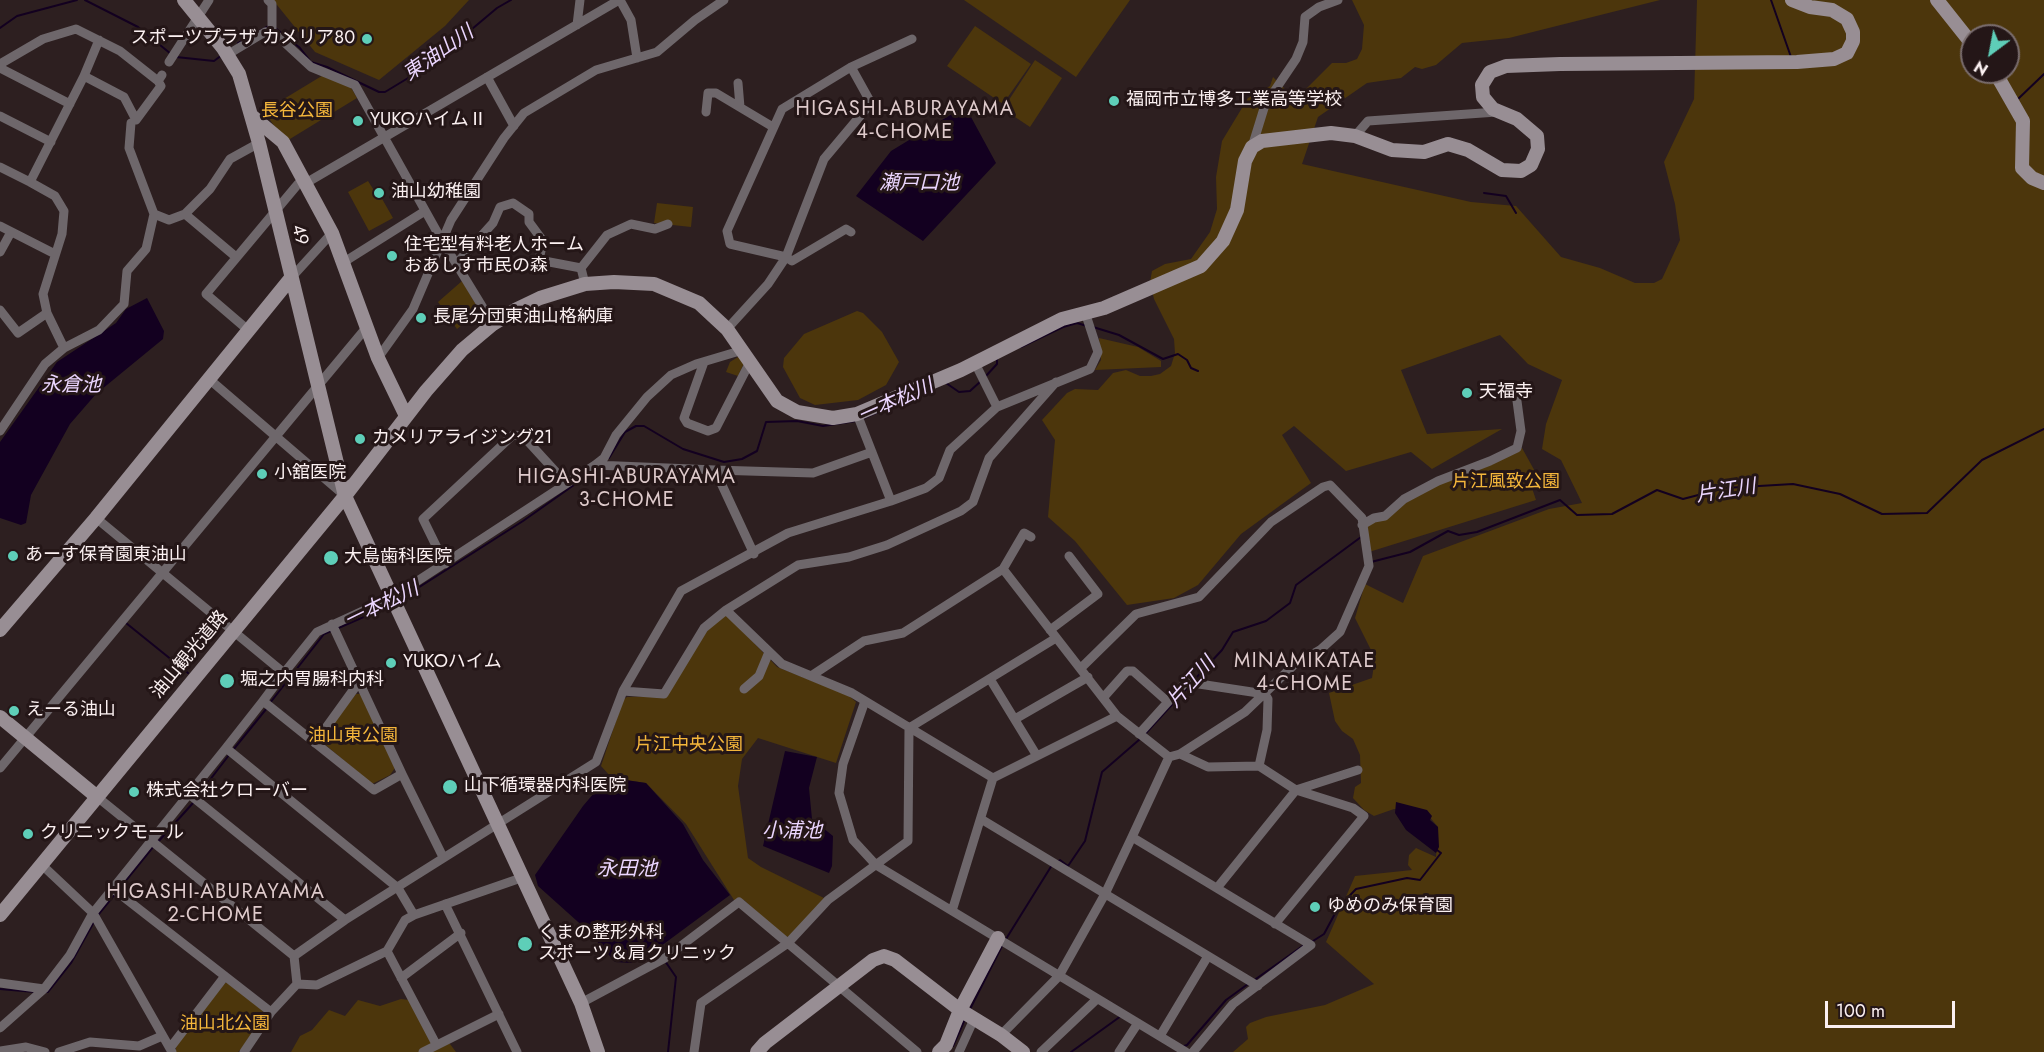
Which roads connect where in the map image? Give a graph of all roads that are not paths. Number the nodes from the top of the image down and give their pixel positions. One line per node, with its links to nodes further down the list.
1 (184, 0): 10 (street, 49 / 49)
2 (209, 0): 10 (street)
3 (268, 0): 12 (street)
4 (580, 0): 11 (street)
5 (620, 0): 11 (street); 18 (street)
6 (724, 0): 18 (street)
7 (1338, 0): 38 (street)
8 (1792, 0): 28 (street)
9 (1937, 0): 13 (street)
10 (199, 18): 16 (street, 49 / 49); 17 (street)
11 (577, 25): 22 (street)
12 (273, 27): 16 (street); 35 (street)
13 (1960, 29)
14 (912, 39): 20 (street)
15 (99, 40): 19 (street); 21 (street); 21 (street)
16 (227, 55): 30 (street, 49 / 49)
17 (171, 58)
18 (637, 58): 32 (street)
19 (0, 66): 25 (street)
20 (851, 67): 33 (street); 56 (street)
21 (84, 76): 25 (street)
22 (487, 77): 32 (street); 35 (street)
23 (738, 83): 26 (street)
24 (2002, 84): 42 (street)
25 (70, 104): 36 (street)
26 (740, 107): 27 (street); 33 (street)
27 (706, 112)
28 (1499, 112): 34 (street); 34 (street)
29 (0, 116): 36 (street)
30 (252, 116): 37 (street, 49 / 49); 41 (street)
31 (131, 123): 45 (street)
32 (514, 126): 52 (street)
33 (774, 127): 56 (street)
34 (1355, 136): 38 (street)
35 (384, 137): 41 (street); 43 (street)
36 (51, 142): 40 (street)
37 (259, 143): 44 (street, 49 / 49); 46 (street)
38 (1252, 147): 64 (street, 油山観光道路)
39 (0, 167): 40 (street)
40 (30, 182): 54 (street)
41 (306, 183): 44 (street); 50 (street)
42 (2044, 183)
43 (425, 211): 52 (street); 57 (street)
44 (274, 212): 55 (street); 60 (street, 49 / 49)
45 (154, 214): 46 (street); 69 (street)
46 (185, 214): 55 (street)
47 (668, 225): 59 (street)
48 (0, 226): 49 (street)
49 (11, 232): 53 (street); 54 (street)
50 (332, 232): 57 (street); 60 (street)
51 (851, 232): 56 (street)
52 (441, 239): 58 (street); 71 (street)
53 (0, 252)
54 (56, 254): 63 (street)
55 (236, 257): 68 (street)
56 (786, 257): 67 (street)
57 (344, 262): 66 (street)
58 (456, 264): 59 (street); 65 (street)
59 (581, 268): 61 (street)
60 (291, 278): 68 (street); 76 (street, 49 / 49)
61 (585, 284): 65 (street, 油山観光道路); 67 (street, 油山観光道路)
62 (0, 310): 63 (street)
63 (47, 313): 69 (street)
64 (1086, 316): 73 (street, 油山観光道路); 75 (street)
65 (493, 324): 79 (street, 油山観光道路)
66 (366, 328): 71 (street); 76 (street)
67 (727, 329): 70 (street, 油山観光道路)
68 (248, 330): 74 (street)
69 (64, 348): 81 (street)
70 (747, 356): 72 (street); 72 (street); 80 (street, 油山観光道路)
71 (378, 358): 79 (street)
72 (704, 362): 84 (street)
73 (977, 368): 78 (street); 80 (street, 油山観光道路)
74 (209, 379): 82 (street); 89 (street)
75 (1056, 382): 78 (street); 98 (street)
76 (319, 384): 82 (street); 87 (street, 49 / 49)
77 (1517, 401): 90 (street)
78 (997, 407): 88 (street)
79 (406, 416): 87 (street, 油山観光道路)
80 (859, 418): 83 (street)
81 (0, 431)
82 (276, 436): 87 (street); 96 (street)
83 (872, 452): 85 (street); 88 (street)
84 (596, 465): 85 (street); 86 (street)
85 (715, 470): 92 (street)
86 (566, 483): 94 (street); 94 (street)
87 (345, 496): 97 (street, 49); 101 (street, 油山観光道路)
88 (891, 501): 92 (street)
89 (96, 518): 96 (street); 100 (street)
90 (1362, 525): 104 (street); 112 (street)
91 (1031, 537): 95 (street)
92 (754, 554): 111 (street)
93 (1069, 560): 102 (street)
94 (445, 564): 97 (street)
95 (1003, 569): 102 (street); 106 (street)
96 (164, 572): 101 (street); 122 (street)
97 (395, 602): 99 (street); 137 (street, 49)
98 (726, 610): 103 (street); 111 (street)
99 (334, 628): 105 (street); 109 (street)
100 (1, 629)
101 (234, 630): 105 (street); 134 (street, 油山観光道路)
102 (1053, 634): 104 (street); 108 (street)
103 (769, 652): 106 (street); 110 (street)
104 (1081, 668): 107 (street)
105 (284, 673): 116 (street)
106 (811, 676): 114 (street)
107 (1088, 677): 113 (street); 119 (street)
108 (990, 678): 119 (street); 120 (street)
109 (359, 682): 123 (street); 131 (street)
110 (744, 689)
111 (623, 691): 137 (street)
112 (1265, 694): 115 (street); 125 (street); 128 (street)
113 (1103, 698): 115 (street); 117 (street)
114 (865, 701): 120 (street); 142 (street)
115 (1168, 702): 121 (street)
116 (266, 704): 123 (street); 124 (street)
117 (1117, 716): 121 (street); 126 (street)
118 (0, 717): 122 (street)
119 (1015, 719): 126 (street)
120 (909, 728): 132 (street); 142 (street)
121 (1139, 734): 127 (street)
122 (25, 738): 129 (street); 134 (street)
123 (315, 743): 131 (street)
124 (229, 751): 135 (street); 144 (street)
125 (1180, 754): 127 (street); 128 (street)
126 (1037, 756): 132 (street)
127 (1169, 757): 138 (street)
128 (1259, 766): 133 (street)
129 (0, 768)
130 (1358, 770): 133 (street)
131 (402, 774): 140 (street)
132 (993, 778): 136 (street)
133 (1296, 790): 145 (street); 154 (street)
134 (96, 796): 139 (street); 141 (street, 油山観光道路)
135 (193, 798): 139 (street); 153 (street)
136 (981, 819): 147 (street); 149 (street)
137 (496, 826): 140 (street); 143 (street, 49)
138 (1132, 837): 145 (street); 147 (street)
139 (154, 845): 146 (street); 159 (street)
140 (443, 857): 144 (street)
141 (42, 865): 150 (street, 油山観光道路); 152 (street)
142 (876, 865): 149 (street); 157 (street)
143 (521, 878): 148 (street); 170 (street, 49)
144 (398, 888): 151 (street); 153 (street)
145 (1217, 888): 154 (street)
146 (116, 891): 152 (street); 161 (street)
147 (1105, 894): 160 (street); 162 (street)
148 (445, 904): 151 (street); 155 (street)
149 (952, 911): 156 (street)
150 (0, 915)
151 (414, 915): 158 (street)
152 (96, 918): 168 (street); 178 (street)
153 (345, 920): 159 (street)
154 (1275, 924): 165 (street)
155 (461, 933): 163 (street); 172 (street)
156 (1004, 942): 162 (street); 173 (street)
157 (788, 944): 167 (street); 170 (street); 189 (street)
158 (387, 951): 163 (street); 166 (street)
159 (294, 956): 166 (street)
160 (1208, 956): 165 (street); 176 (street)
161 (225, 976): 171 (street); 181 (street)
162 (1059, 976): 169 (street); 177 (street)
163 (401, 978): 179 (street)
164 (0, 983): 168 (street)
165 (1254, 983): 198 (street)
166 (297, 984): 171 (street)
167 (838, 988): 173 (street); 190 (street); 191 (street)
168 (44, 989): 175 (street)
169 (1097, 999): 174 (street); 195 (street)
170 (581, 1004): 188 (street, 49)
171 (271, 1012): 185 (street)
172 (499, 1014): 179 (street); 187 (street)
173 (969, 1016): 177 (street); 192 (street); 193 (street)
174 (1138, 1023): 176 (street); 196 (street)
175 (0, 1028)
176 (1162, 1033): 197 (street)
177 (1001, 1035): 194 (street)
178 (162, 1036): 180 (street); 181 (street)
179 (436, 1044): 186 (street)
180 (139, 1049): 184 (street)
181 (171, 1050)
182 (0, 1051): 183 (street)
183 (45, 1052)
184 (59, 1052)
185 (244, 1052)
186 (423, 1052)
187 (517, 1052)
188 (598, 1052)
189 (694, 1052)
190 (757, 1052)
191 (917, 1052)
192 (939, 1052)
193 (959, 1052)
194 (1023, 1052)
195 (1041, 1052)
196 (1119, 1052)
197 (1186, 1052)
198 (1193, 1052)

